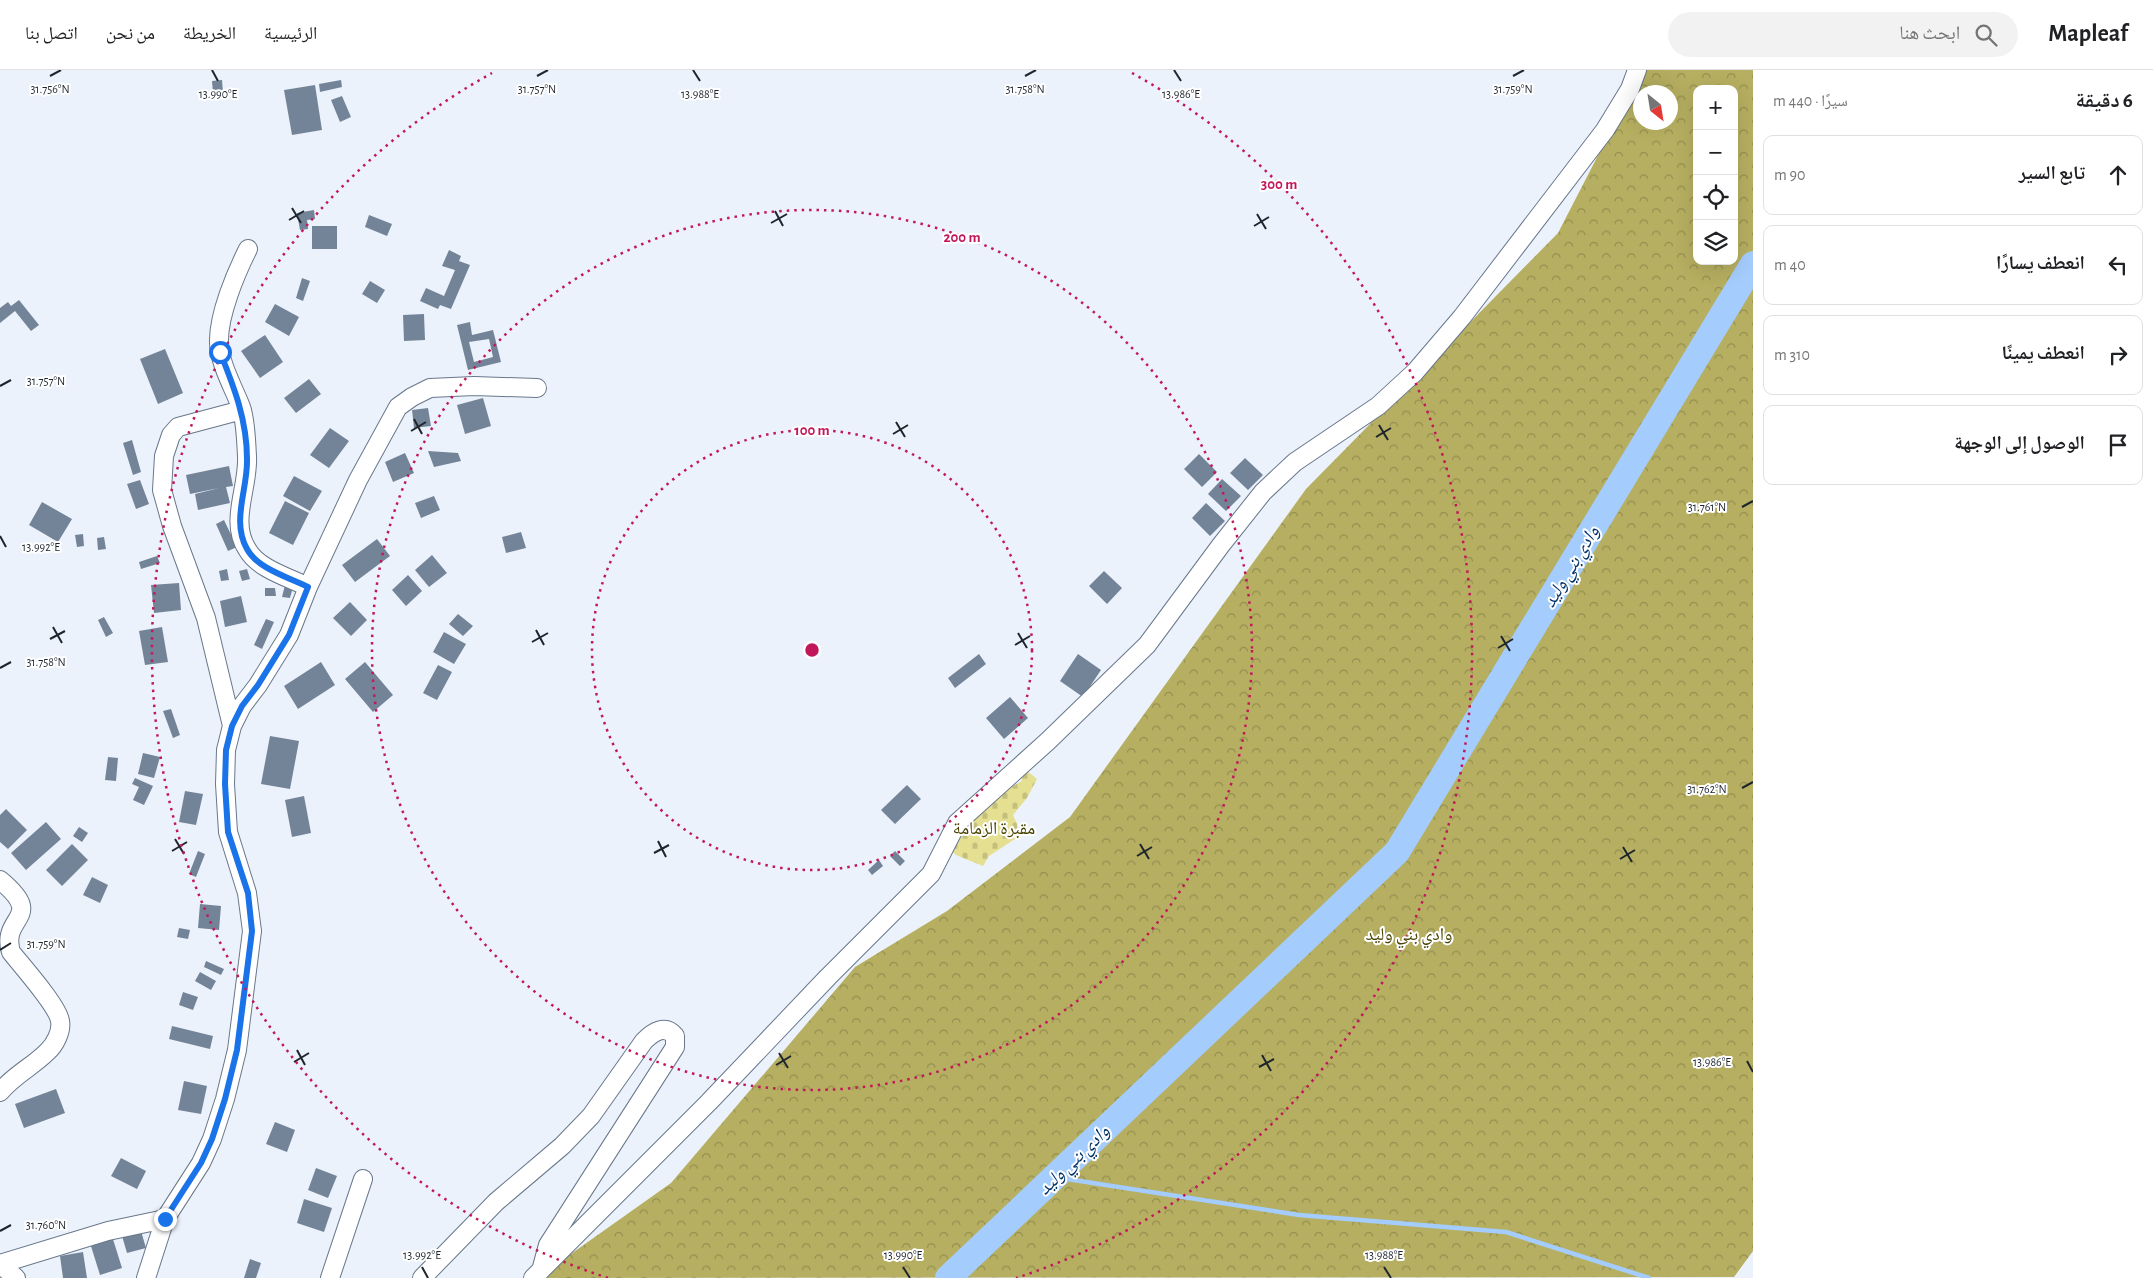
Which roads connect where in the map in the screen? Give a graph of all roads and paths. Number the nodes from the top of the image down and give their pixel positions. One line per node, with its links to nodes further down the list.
1 (1637, 70): 12 (street)
2 (248, 249): 4 (street)
3 (536, 388): 5 (street)
4 (242, 410): 5 (street); 6 (street)
5 (308, 587): 6 (street)
6 (232, 726): 10 (street)
7 (0, 880): 8 (street)
8 (0, 1092)
9 (363, 1180): 15 (street)
10 (165, 1219): 11 (street); 14 (street)
11 (0, 1264): 13 (street)
12 (537, 1274): 16 (street)
13 (16, 1278)
14 (146, 1278)
15 (330, 1278)
16 (422, 1278)

